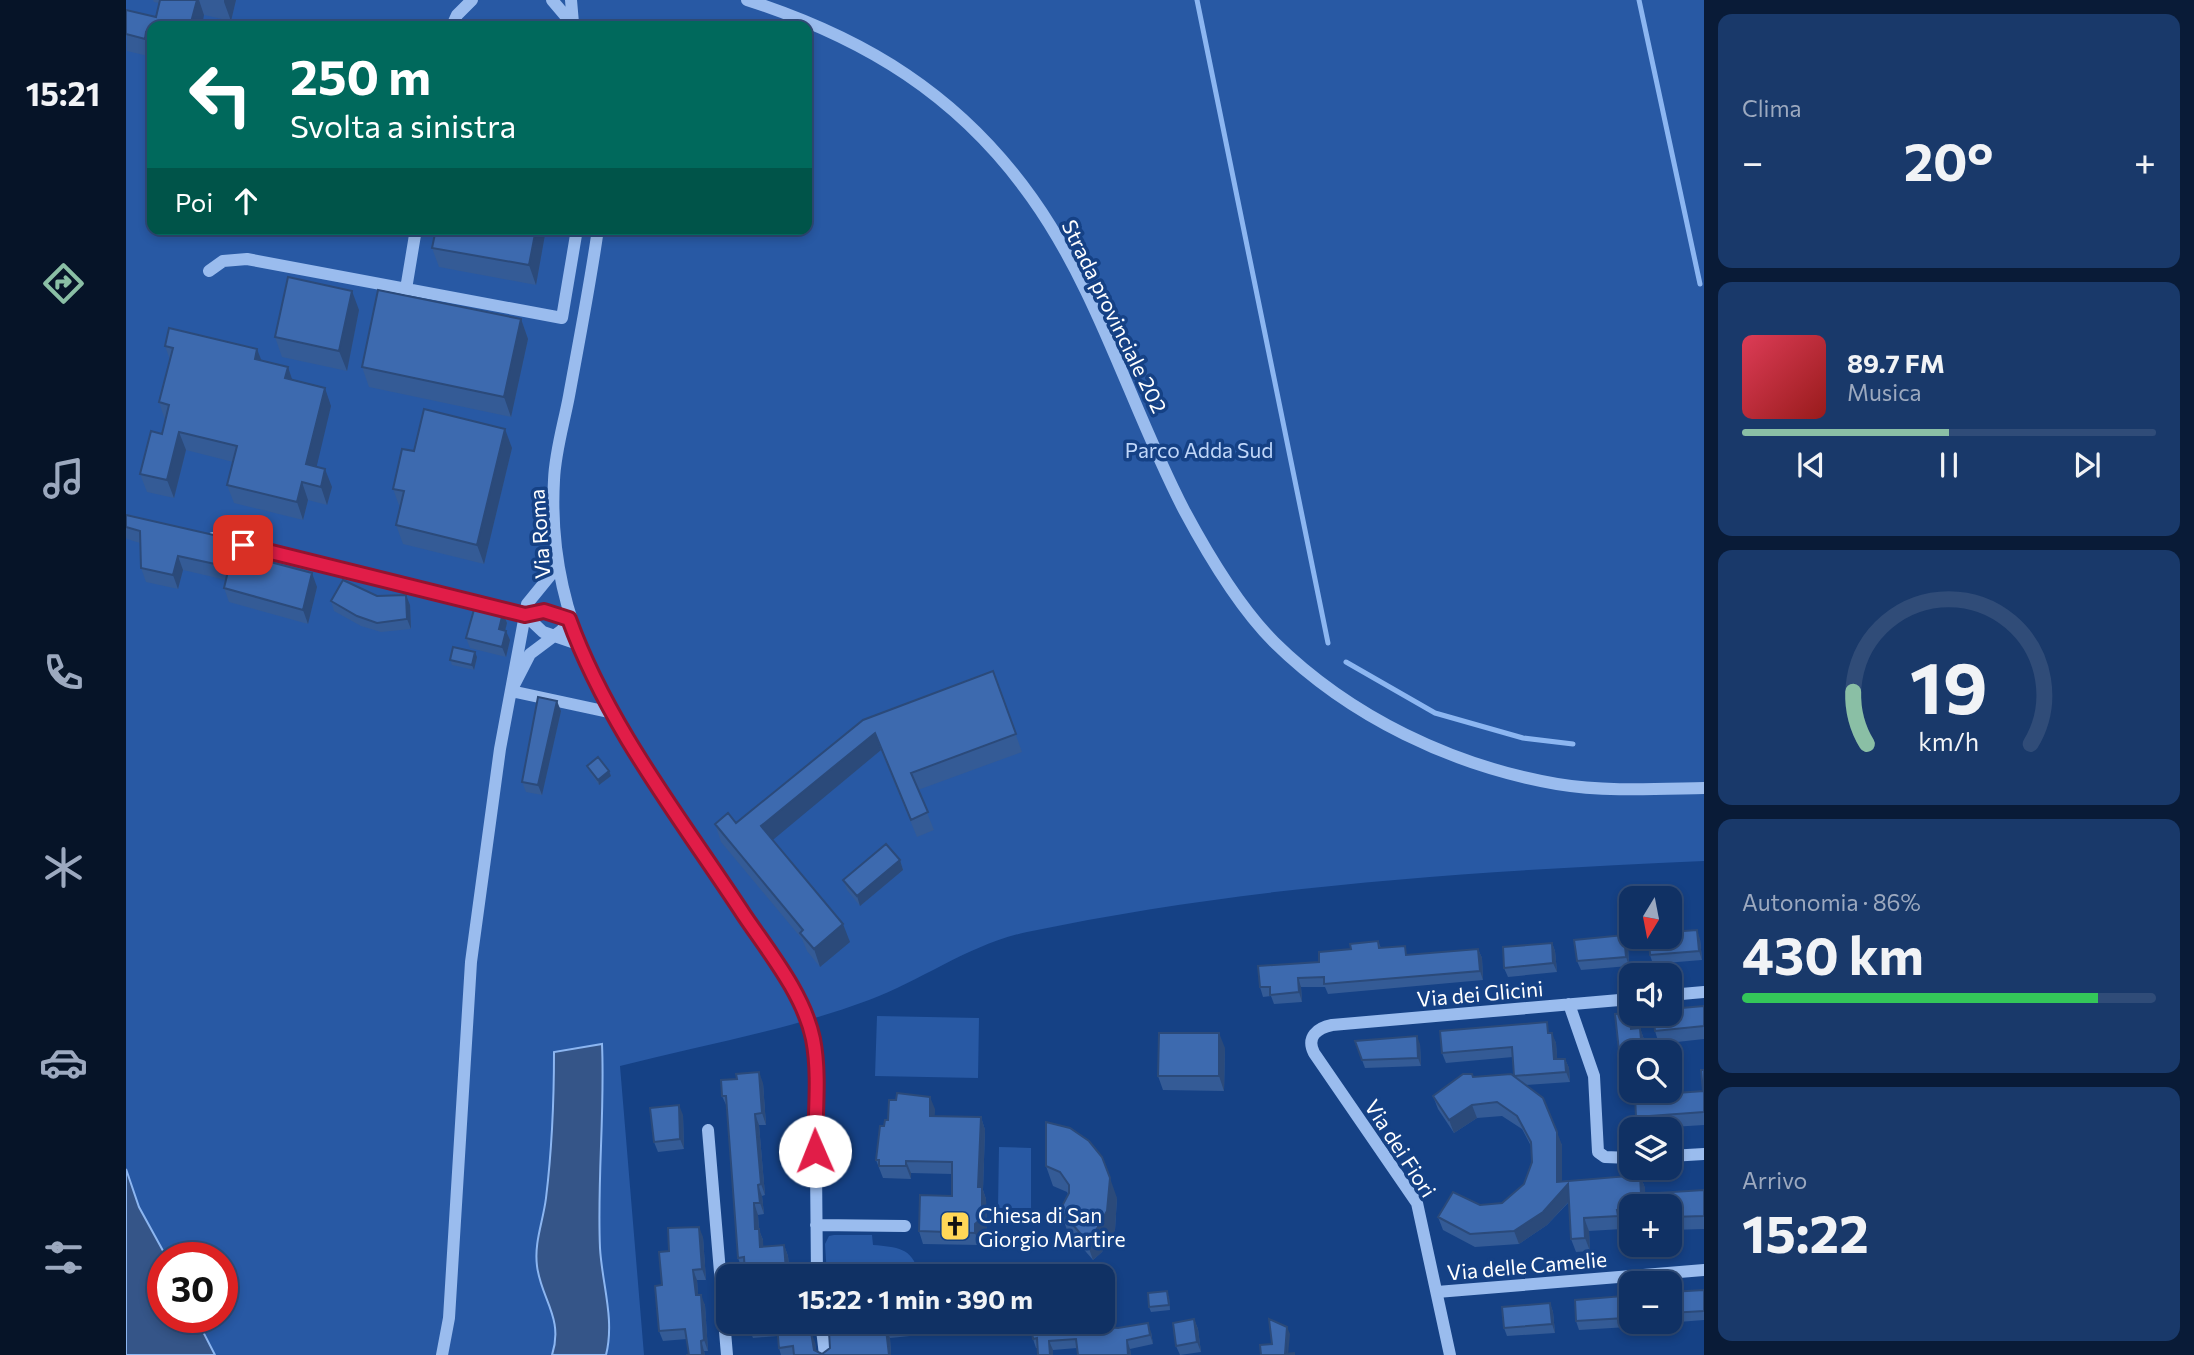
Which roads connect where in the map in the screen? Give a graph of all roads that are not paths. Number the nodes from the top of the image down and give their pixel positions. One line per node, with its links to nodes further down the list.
1 (471, 0): 5 (street)
2 (552, 0): 6 (street)
3 (571, 0): 7 (street)
4 (747, 0): 8 (street, Strada provinciale 202)
5 (454, 21)
6 (570, 21)
7 (573, 21)
8 (803, 21)
9 (812, 24): 23 (street, Strada provinciale 202)
10 (415, 235): 14 (street)
11 (577, 235): 14 (street)
12 (597, 235): 16 (street, Via Roma)
13 (209, 271): 14 (street)
14 (406, 289)
15 (194, 533): 17 (street)
16 (558, 566): 17 (street); 18 (street, Via Roma)
17 (525, 615): 18 (street); 19 (street); 21 (street)
18 (569, 619): 19 (street); 20 (street, Via Roma)
19 (553, 635): 20 (street); 21 (street)
20 (578, 644): 22 (street, Via Roma)
21 (511, 691): 22 (street); 41 (street)
22 (613, 713): 33 (street, Via Roma)
23 (1704, 788)
24 (1704, 992): 25 (street)
25 (1682, 994)
26 (1619, 1000): 27 (street, Via dei Glicini)
27 (1569, 1004): 28 (street, Via dei Glicini); 32 (street)
28 (1332, 1025): 38 (street, Via dei Fiori)
29 (708, 1130): 35 (street)
30 (1704, 1154): 31 (street)
31 (1682, 1155)
32 (1619, 1158)
33 (816, 1225): 34 (street); 36 (street, Via Roma)
34 (905, 1226)
35 (721, 1264)
36 (817, 1264)
37 (1704, 1270): 38 (street, Via delle Camelie)
38 (1437, 1292): 44 (street, Via dei Fiori)
39 (726, 1334): 42 (street)
40 (823, 1334): 43 (street)
41 (442, 1355)
42 (727, 1355)
43 (825, 1355)
44 (1450, 1355)

